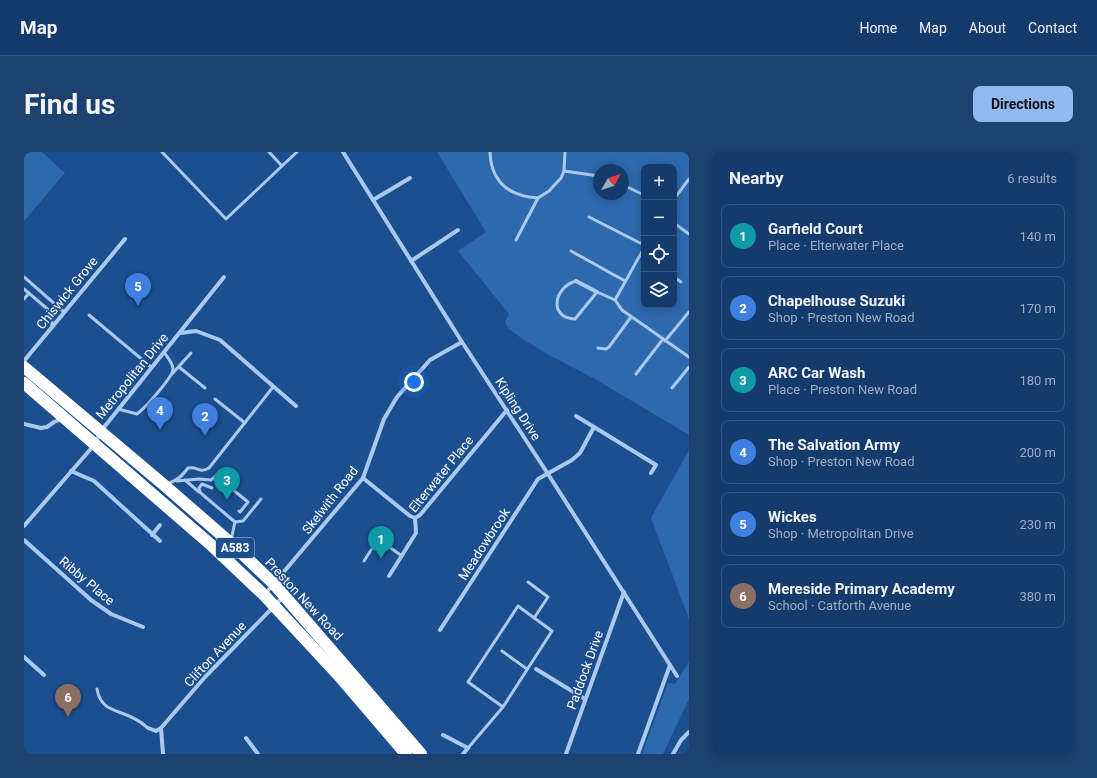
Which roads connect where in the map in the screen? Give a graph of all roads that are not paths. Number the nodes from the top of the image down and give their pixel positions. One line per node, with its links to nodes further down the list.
1 (162, 152): 7 (lane)
2 (269, 152): 7 (lane)
3 (297, 152): 7 (lane)
4 (343, 152): 16 (street, Kipling Drive)
5 (490, 152): 15 (lane)
6 (565, 152): 8 (lane)
7 (282, 166)
8 (564, 171): 9 (lane); 15 (lane)
9 (593, 175)
10 (410, 178): 16 (street)
11 (689, 179): 14 (lane)
12 (629, 187): 13 (lane)
13 (641, 193)
14 (677, 195)
15 (538, 198): 22 (lane)
16 (373, 200): 27 (street, Kipling Drive)
17 (589, 217): 23 (lane)
18 (677, 225): 20 (lane)
19 (458, 230): 27 (street)
20 (689, 234)
21 (125, 238): 38 (street, Chiswick Grove)
22 (516, 240)
23 (641, 243)
24 (571, 251): 32 (lane)
25 (641, 253): 26 (lane)
26 (639, 257): 32 (lane)
27 (411, 261): 45 (street, Kipling Drive)
28 (24, 277): 38 (lane)
29 (224, 277): 43 (street, Metropolitan Drive)
30 (677, 279): 33 (lane)
31 (576, 281): 35 (street); 35 (lane)
32 (625, 281): 37 (lane)
33 (681, 282)
34 (24, 289): 36 (lane)
35 (597, 292): 37 (lane)
36 (26, 295): 42 (lane)
37 (614, 300): 41 (lane)
38 (64, 312): 42 (street, Chiswick Grove)
39 (689, 312): 44 (lane)
40 (89, 315): 52 (lane)
41 (631, 317): 44 (lane); 46 (lane)
42 (52, 327): 50 (street, Chiswick Grove)
43 (180, 333): 47 (street, Metropolitan Drive); 58 (street, Metropolitan Drive)
44 (664, 340): 49 (lane); 55 (lane)
45 (462, 342): 64 (street, Kipling Drive); 75 (street, Skelwith Road)
46 (598, 348)
47 (164, 352): 52 (street, Metropolitan Drive); 56 (lane)
48 (191, 353): 53 (lane)
49 (689, 357)
50 (24, 361)
51 (24, 367): 66 (highway, Preston New Road / A583)
52 (151, 367): 63 (street, Metropolitan Drive)
53 (179, 367): 56 (lane); 59 (lane)
54 (689, 367): 60 (lane)
55 (636, 374)
56 (172, 375): 63 (lane)
57 (24, 383): 66 (highway, Preston New Road / A583)
58 (273, 386): 62 (street, Metropolitan Drive); 67 (lane)
59 (205, 388)
60 (672, 388)
61 (215, 399): 67 (lane)
62 (296, 406)
63 (118, 409): 70 (street, Metropolitan Drive)
64 (507, 410): 74 (street, Kipling Drive); 83 (street, Elterwater Place)
65 (584, 412): 69 (street)
66 (62, 413): 68 (street); 70 (highway, Preston New Road / A583); 71 (highway, Preston New Road / A583)
67 (245, 423): 77 (lane)
68 (24, 424)
69 (594, 427): 73 (street); 74 (street, Meadowbrook)
70 (100, 431): 71 (street, Metropolitan Drive); 78 (highway, Preston New Road / A583)
71 (95, 444): 72 (street); 97 (highway, Preston New Road / A583)
72 (71, 471): 86 (street); 87 (street)
73 (651, 473)
74 (548, 474): 96 (street, Kipling Drive); 102 (street, Meadowbrook)
75 (363, 478): 83 (street); 95 (street, Skelwith Road)
76 (186, 480): 77 (lane); 80 (lane); 82 (lane)
77 (176, 481): 78 (lane)
78 (164, 485): 90 (highway, Preston New Road / A583)
79 (212, 488): 80 (lane)
80 (203, 495): 84 (lane)
81 (261, 498): 84 (lane)
82 (239, 511)
83 (415, 518): 91 (street, Elterwater Place)
84 (235, 522): 90 (lane)
85 (160, 525): 87 (street)
86 (24, 526)
87 (152, 535): 89 (street)
88 (24, 540): 101 (street, Ribby Place)
89 (160, 541)
90 (230, 543): 95 (highway, Preston New Road / A583)
91 (402, 556): 92 (lane); 93 (street, Elterwater Place)
92 (364, 561)
93 (389, 576)
94 (528, 582): 100 (lane)
95 (274, 584): 97 (street, Skelwith Road); 98 (highway, Preston New Road / A583)
96 (624, 592): 105 (street, Kipling Drive); 111 (street, Paddock Drive)
97 (264, 595): 99 (highway, Preston New Road / A583)
98 (285, 595): 99 (street, Clifton Avenue); 122 (highway, Preston New Road / A583)
99 (275, 606): 114 (street, Clifton Avenue); 121 (highway, Preston New Road / A583)
100 (534, 618): 106 (lane); 112 (lane)
101 (143, 627)
102 (440, 630)
103 (502, 651): 106 (lane)
104 (24, 657): 108 (street)
105 (670, 665): 109 (street, Kipling Drive); 125 (street)
106 (527, 669): 112 (lane)
107 (536, 669): 111 (street)
108 (44, 675)
109 (677, 676)
110 (97, 688): 113 (lane)
111 (586, 699): 124 (street, Paddock Drive)
112 (502, 707): 118 (lane)
113 (148, 728): 114 (street)
114 (161, 728): 119 (street)
115 (689, 732): 126 (street)
116 (443, 734): 118 (street)
117 (246, 738): 120 (street)
118 (468, 748): 123 (street)
119 (163, 754)
120 (258, 754)
121 (406, 754)
122 (421, 754)
123 (463, 754)
124 (566, 754)
125 (638, 754)
126 (673, 754)

